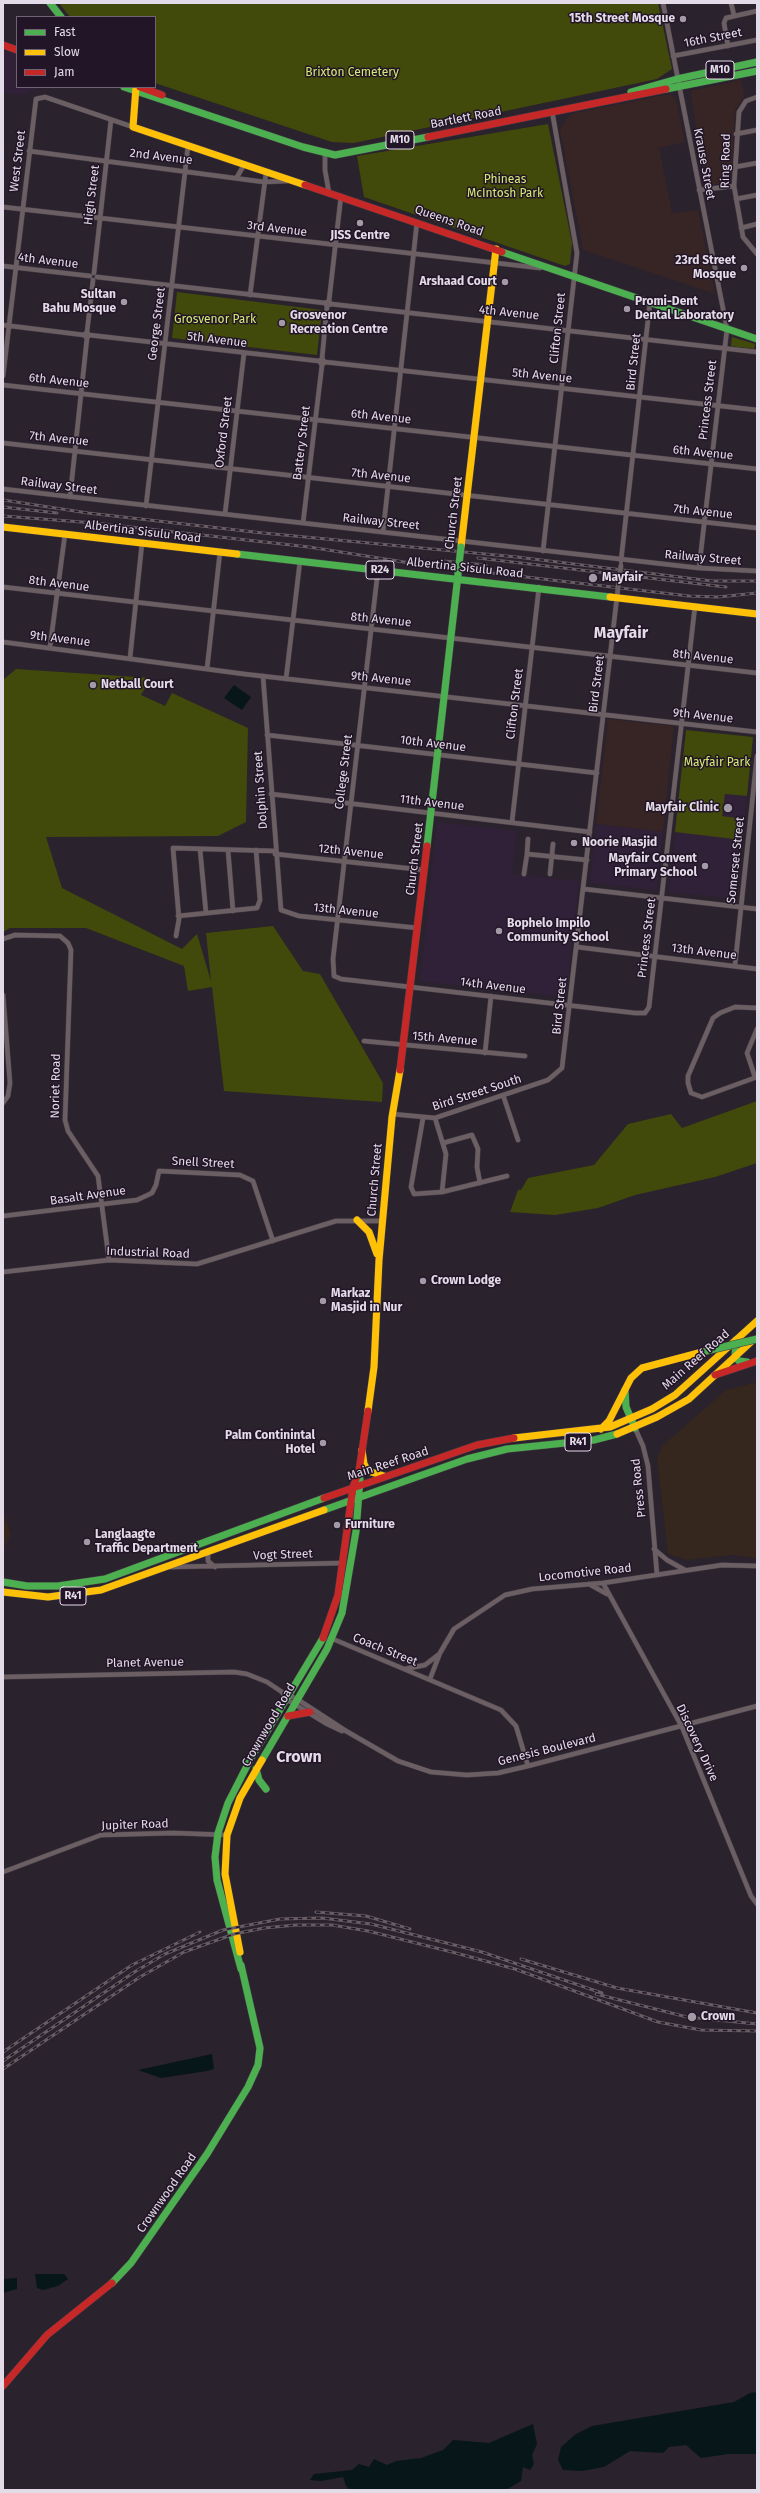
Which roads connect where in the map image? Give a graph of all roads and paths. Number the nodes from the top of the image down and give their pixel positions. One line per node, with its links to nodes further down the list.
1 (50, 3): 6 (main road)
2 (663, 3): 13 (street, Krause Street)
3 (731, 3): 5 (street)
4 (757, 11): 5 (street)
5 (734, 15): 11 (street)
6 (60, 16)
7 (3, 40): 10 (main road)
8 (757, 40): 11 (street, 16th Street)
9 (3, 45): 12 (main road)
10 (16, 45)
11 (728, 46): 13 (street, 16th Street)
12 (16, 50)
13 (673, 56): 16 (street, Krause Street)
14 (757, 62): 16 (main road, M10)
15 (757, 71): 18 (main road, M10)
16 (677, 79): 18 (street, Krause Street); 21 (main road, Bartlett Road / M10)
17 (137, 88): 23 (main road); 28 (main road, Bartlett Road / M10)
18 (678, 88): 21 (main road, Bartlett Road / M10); 39 (street, Krause Street)
19 (42, 96): 22 (street, Queens Road); 27 (street, West Street)
20 (757, 97): 25 (street, Ring Road)
21 (552, 111): 28 (main road, Bartlett Road / M10); 61 (street, Clifton Street)
22 (111, 120): 23 (street, Queens Road); 29 (street, High Street)
23 (133, 127): 26 (main road, Queens Road)
24 (757, 130): 25 (street)
25 (736, 134): 32 (street, Ring Road)
26 (188, 146): 31 (main road, Queens Road); 33 (street, George Street)
27 (29, 151): 29 (street, 2nd Avenue); 45 (street, West Street)
28 (325, 153): 40 (street)
29 (106, 160): 33 (street, 2nd Avenue); 46 (street, High Street)
30 (757, 163): 32 (street)
31 (244, 165): 34 (main road, Queens Road); 35 (street)
32 (735, 167): 38 (street, Ring Road)
33 (185, 170): 35 (street, 2nd Avenue); 49 (street, George Street)
34 (266, 173): 36 (main road, Queens Road); 37 (street)
35 (237, 177): 37 (street, 2nd Avenue)
36 (291, 181): 37 (street, 2nd Avenue); 40 (main road, Queens Road)
37 (264, 182): 51 (street)
38 (734, 186): 39 (street); 43 (street, Ring Road)
39 (699, 190): 70 (street, Krause Street)
40 (329, 193): 42 (main road, Queens Road)
41 (757, 195): 43 (street)
42 (341, 196): 47 (main road, Queens Road); 52 (street, Battery Street)
43 (736, 199): 50 (street, Ring Road)
44 (3, 207): 45 (street, 3rd Avenue)
45 (22, 210): 46 (street, 3rd Avenue); 58 (street, West Street)
46 (99, 218): 49 (street, 3rd Avenue); 60 (street, High Street)
47 (417, 222): 53 (main road, Queens Road); 54 (street)
48 (757, 224): 50 (street)
49 (178, 228): 51 (street, 3rd Avenue); 62 (street, George Street)
50 (741, 228): 55 (street, Ring Road)
51 (257, 237): 52 (street, 3rd Avenue); 63 (street)
52 (335, 246): 54 (street, 3rd Avenue); 65 (street, Battery Street)
53 (496, 249): 56 (main road, Church Street); 59 (main road, Queens Road)
54 (413, 254): 56 (street, 3rd Avenue); 66 (street)
55 (757, 254)
56 (494, 264): 59 (street, 3rd Avenue); 67 (main road, Church Street)
57 (3, 266): 58 (street, 4th Avenue)
58 (16, 267): 60 (street, 4th Avenue); 69 (street, West Street)
59 (550, 268): 61 (main road, Queens Road)
60 (94, 276): 62 (street, 4th Avenue); 72 (street, High Street)
61 (574, 276): 64 (main road, Queens Road); 71 (street, Clifton Street)
62 (172, 286): 63 (street, 4th Avenue); 75 (street, George Street)
63 (250, 295): 65 (street, 4th Avenue)
64 (650, 302): 70 (main road, Queens Road); 73 (street, Bird Street)
65 (328, 304): 66 (street, 4th Avenue); 79 (street, Battery Street)
66 (406, 312): 67 (street, 4th Avenue); 80 (street)
67 (487, 321): 71 (street, 4th Avenue); 82 (main road, Church Street)
68 (3, 325): 69 (street, 5th Avenue)
69 (9, 326): 72 (street, 5th Avenue); 81 (street, West Street)
70 (727, 329): 74 (main road, Queens Road); 76 (street, Princess Street)
71 (568, 330): 73 (street, 4th Avenue); 84 (street, Clifton Street)
72 (87, 335): 75 (street, 5th Avenue); 85 (street, High Street)
73 (646, 338): 76 (street, 4th Avenue); 86 (street, Bird Street)
74 (757, 339)
75 (165, 344): 78 (street, 5th Avenue); 87 (street, George Street)
76 (725, 348): 77 (street, 4th Avenue); 88 (street, Princess Street)
77 (757, 352)
78 (244, 353): 79 (street, 5th Avenue); 90 (street, Oxford Street)
79 (322, 362): 80 (street, 5th Avenue); 91 (street, Battery Street)
80 (400, 370): 82 (street, 5th Avenue); 92 (street)
81 (3, 376)
82 (480, 379): 84 (street, 5th Avenue); 93 (main road, Church Street)
83 (3, 385): 85 (street, 6th Avenue)
84 (561, 388): 86 (street, 5th Avenue); 95 (street, Clifton Street)
85 (80, 393): 87 (street, 6th Avenue); 96 (street, High Street)
86 (640, 397): 88 (street, 5th Avenue); 97 (street, Bird Street)
87 (158, 402): 90 (street, 6th Avenue); 98 (street, George Street)
88 (717, 406): 89 (street, 5th Avenue); 99 (street, Princess Street)
89 (757, 410)
90 (237, 411): 91 (street, 6th Avenue); 100 (street, Oxford Street)
91 (315, 420): 92 (street, 6th Avenue); 102 (street, Battery Street)
92 (394, 429): 93 (street, 6th Avenue); 103 (street)
93 (474, 438): 95 (street, 6th Avenue); 105 (main road, Church Street)
94 (3, 443): 96 (street, 7th Avenue)
95 (555, 447): 97 (street, 6th Avenue); 107 (street, Clifton Street)
96 (75, 451): 98 (street, 7th Avenue); 106 (street, High Street)
97 (633, 455): 99 (street, 6th Avenue); 109 (street, Bird Street)
98 (152, 460): 100 (street, 7th Avenue); 108 (street, George Street)
99 (711, 464): 101 (street, 6th Avenue); 111 (street, Princess Street)
100 (230, 469): 102 (street, 7th Avenue); 110 (street, Oxford Street)
101 (757, 469)
102 (308, 477): 103 (street, 7th Avenue); 112 (street, Battery Street)
103 (388, 486): 105 (street, 7th Avenue); 115 (street)
104 (3, 489): 106 (street, Railway Street)
105 (467, 495): 107 (street, 7th Avenue); 118 (main road, Church Street)
106 (70, 497): 108 (street, Railway Street)
107 (548, 504): 109 (street, 7th Avenue); 119 (street, Clifton Street)
108 (146, 506): 110 (street, Railway Street)
109 (627, 513): 111 (street, 7th Avenue); 121 (street, Bird Street)
110 (225, 514): 112 (street, Railway Street)
111 (704, 522): 114 (street, 7th Avenue); 123 (street, Princess Street)
112 (303, 523): 115 (street, Railway Street)
113 (3, 527): 116 (main road, Albertina Sisulu Road / R24)
114 (757, 528)
115 (383, 532): 118 (street, Railway Street)
116 (65, 534): 117 (main road, Albertina Sisulu Road / R24); 129 (street)
117 (142, 543): 120 (main road, Albertina Sisulu Road / R24); 131 (street)
118 (461, 544): 119 (street, Railway Street); 126 (main road, Church Street, bridge)
119 (543, 551): 121 (street, Railway Street)
120 (220, 552): 122 (main road, Albertina Sisulu Road / R24); 133 (street)
121 (622, 560): 123 (street, Railway Street); 130 (street, Bird Street, bridge)
122 (300, 561): 124 (main road, Albertina Sisulu Road / R24); 135 (street)
123 (699, 568): 125 (street, Railway Street)
124 (378, 570): 126 (main road, Albertina Sisulu Road / R24); 136 (street, College Street)
125 (757, 571)
126 (458, 576): 128 (main road, Albertina Sisulu Road / R24); 137 (main road, Church Street)
127 (3, 587): 129 (street, 8th Avenue)
128 (538, 587): 130 (main road, Albertina Sisulu Road / R24); 140 (street, Clifton Street)
129 (57, 593): 131 (street, 8th Avenue); 139 (street)
130 (617, 597): 132 (main road, Albertina Sisulu Road / R24); 141 (street, Bird Street)
131 (136, 602): 133 (street, 8th Avenue); 142 (street)
132 (695, 606): 134 (main road, Albertina Sisulu Road / R24); 143 (street, Princess Street)
133 (214, 611): 135 (street, 8th Avenue); 144 (street)
134 (757, 614)
135 (292, 620): 136 (street, 8th Avenue); 147 (street)
136 (371, 630): 137 (street, 8th Avenue); 148 (street, College Street)
137 (451, 637): 140 (street, 8th Avenue); 149 (main road, Church Street)
138 (3, 642): 139 (street, 9th Avenue)
139 (50, 647): 142 (street, 9th Avenue)
140 (532, 647): 141 (street, 8th Avenue); 150 (street, Clifton Street)
141 (610, 656): 143 (street, 8th Avenue); 151 (street, Bird Street)
142 (130, 658): 144 (street, 9th Avenue)
143 (689, 665): 145 (street, 8th Avenue); 152 (street, Princess Street)
144 (207, 669): 146 (street, 9th Avenue)
145 (757, 673)
146 (263, 676): 147 (street, 9th Avenue); 154 (street, Dolphin Street)
147 (286, 679): 148 (street, 9th Avenue)
148 (364, 688): 149 (street, 9th Avenue); 155 (street, College Street)
149 (444, 696): 150 (street, 9th Avenue); 156 (main road, Church Street)
150 (525, 706): 151 (street, 9th Avenue); 158 (street, Clifton Street)
151 (604, 716): 152 (street, 9th Avenue); 159 (street, Bird Street)
152 (682, 723): 153 (street, 9th Avenue); 180 (street, Princess Street)
153 (757, 732)
154 (267, 735): 155 (street, 10th Avenue); 161 (street, Dolphin Street)
155 (357, 746): 156 (street, 10th Avenue); 162 (street, College Street)
156 (438, 755): 158 (street, 10th Avenue); 163 (main road, Church Street)
157 (757, 756): 160 (street, Somerset Street)
158 (517, 764): 159 (street, 10th Avenue); 164 (street, Clifton Street)
159 (597, 773): 165 (street, Bird Street)
160 (755, 791): 182 (street, Somerset Street)
161 (271, 794): 162 (street, 11th Avenue); 171 (street, Dolphin Street)
162 (351, 803): 163 (street, 11th Avenue); 175 (street, College Street)
163 (432, 813): 164 (street, 11th Avenue); 176 (main road, Church Street)
164 (512, 822): 165 (street, 11th Avenue)
165 (590, 832): 174 (street, Bird Street)
166 (528, 839): 172 (street)
167 (553, 844): 173 (street)
168 (200, 849): 169 (street, 12th Avenue); 185 (street); 186 (street, 12th Avenue)
169 (228, 850): 170 (street, 12th Avenue); 184 (street)
170 (256, 850): 171 (street, 12th Avenue); 184 (street)
171 (275, 853): 175 (street, 12th Avenue); 181 (street, Dolphin Street)
172 (527, 854): 173 (street); 177 (street)
173 (552, 857): 174 (street); 178 (street)
174 (587, 860): 179 (street, Bird Street)
175 (344, 862): 176 (street, 12th Avenue); 187 (street, College Street)
176 (424, 870): 188 (main road, Church Street)
177 (524, 874)
178 (550, 874)
179 (584, 889): 180 (street); 191 (street, Bird Street)
180 (662, 898): 182 (street); 192 (street, Princess Street)
181 (279, 904): 187 (street, 13th Avenue)
182 (741, 908): 183 (street); 193 (street, Somerset Street)
183 (757, 909)
184 (233, 911): 185 (street)
185 (206, 913): 186 (street)
186 (178, 916): 189 (street)
187 (337, 920): 188 (street, 13th Avenue); 195 (street, College Street)
188 (418, 928): 196 (main road, Church Street)
189 (176, 936)
190 (3, 939): 220 (street, Noriet Road)
191 (577, 946): 192 (street, 13th Avenue); 199 (street, Bird Street)
192 (655, 956): 193 (street, 13th Avenue); 201 (street, Princess Street)
193 (735, 965): 194 (street, 13th Avenue)
194 (757, 969)
195 (334, 976): 196 (street, 14th Avenue)
196 (412, 987): 198 (street, 14th Avenue); 204 (main road, Church Street)
197 (3, 995): 210 (street)
198 (491, 996): 199 (street, 14th Avenue); 205 (street)
199 (570, 1006): 201 (street, 14th Avenue); 207 (street, Bird Street)
200 (757, 1008): 208 (street)
201 (648, 1010)
202 (757, 1029): 208 (street)
203 (364, 1041): 204 (street, 15th Avenue)
204 (405, 1045): 205 (street, 15th Avenue); 211 (main road, Church Street)
205 (485, 1053): 206 (street, 15th Avenue)
206 (525, 1056)
207 (562, 1068): 209 (street, Bird Street South)
208 (756, 1077)
209 (503, 1095): 213 (street, Bird Street South); 214 (street)
210 (3, 1103)
211 (392, 1114): 212 (street, Bird Street South); 223 (main road, Church Street)
212 (423, 1118): 213 (street, Bird Street South); 219 (street)
213 (435, 1118): 215 (street)
214 (518, 1140)
215 (444, 1143): 218 (street); 219 (street)
216 (159, 1171): 220 (street, Basalt Avenue); 224 (street, Snell Street)
217 (507, 1176): 218 (street)
218 (480, 1183): 219 (street)
219 (442, 1192)
220 (103, 1205): 221 (street, Basalt Avenue); 225 (street, Noriet Road)
221 (3, 1216)
222 (357, 1220): 223 (street, Industrial Road); 224 (street, Industrial Road); 226 (main road)
223 (382, 1221): 226 (main road, Church Street)
224 (273, 1242): 225 (street, Industrial Road)
225 (109, 1260): 227 (street, Industrial Road)
226 (379, 1260): 238 (main road, Church Street)
227 (3, 1272)
228 (757, 1322): 230 (main road, Main Reef Road / R41)
229 (757, 1338): 231 (main road, Main Reef Road / R41); 234 (main road, bridge)
230 (736, 1340): 231 (main road); 235 (main road, Main Reef Road / R41)
231 (735, 1357): 232 (main road); 233 (main road, Main Reef Road / R41)
232 (756, 1361): 233 (main road)
233 (715, 1375): 236 (main road, Main Reef Road / R41)
234 (625, 1388): 235 (main road); 237 (main road)
235 (631, 1419): 236 (main road); 237 (main road, Main Reef Road / R41)
236 (635, 1428): 243 (main road, Main Reef Road / R41); 246 (street, Press Road)
237 (601, 1429): 240 (main road, Main Reef Road / R41)
238 (362, 1450): 239 (main road, Church Street); 240 (main road)
239 (359, 1471): 241 (main road, Church Street); 242 (main road, Church Street)
240 (386, 1476): 241 (main road, Main Reef Road / R41)
241 (361, 1484): 242 (main road, Main Reef Road / R41); 243 (main road, Church Street)
242 (353, 1487): 244 (main road, Church Street); 245 (main road, Main Reef Road / R41)
243 (360, 1496): 244 (main road, Main Reef Road / R41); 250 (main road, Crownwood Road)
244 (352, 1498): 247 (main road, Main Reef Road / R41); 249 (main road, Crownwood Road)
245 (188, 1548): 248 (main road); 256 (main road, Main Reef Road / R41)
246 (654, 1549): 254 (street); 255 (street, Press Road)
247 (208, 1551): 248 (main road, Main Reef Road / R41); 253 (street)
248 (192, 1556): 252 (main road, Main Reef Road / R41)
249 (342, 1563): 250 (street, Vogt Street); 253 (street, Vogt Street); 266 (main road, Crownwood Road)
250 (350, 1563): 261 (main road, Crownwood Road)
251 (757, 1566): 254 (street, Locomotive Road)
252 (164, 1567): 253 (street, Vogt Street); 259 (main road, Main Reef Road / R41)
253 (215, 1567)
254 (687, 1571): 255 (street, Locomotive Road)
255 (657, 1575): 257 (street, Locomotive Road)
256 (3, 1582)
257 (603, 1583): 258 (street, Locomotive Road); 260 (street, Discovery Drive)
258 (588, 1584): 260 (street); 262 (street, Locomotive Road)
259 (3, 1592)
260 (608, 1595): 271 (street, Discovery Drive)
261 (333, 1639): 263 (street, Coach Street); 267 (main road, Crownwood Road)
262 (440, 1653): 263 (street, Locomotive Road); 265 (street, Locomotive Road)
263 (403, 1669): 265 (street, Coach Street)
264 (3, 1677): 266 (street, Planet Avenue)
265 (430, 1679): 273 (street, Coach Street)
266 (286, 1695): 267 (street, Planet Avenue); 276 (main road, Crownwood Road)
267 (296, 1701): 269 (street, Genesis Boulevard); 270 (main road, Crownwood Road); 272 (street, Genesis Boulevard)
268 (757, 1706): 271 (street, Genesis Boulevard)
269 (310, 1712): 270 (main road); 272 (street, Genesis Boulevard)
270 (288, 1716): 274 (main road, Crownwood Road)
271 (682, 1727): 273 (street, Genesis Boulevard); 279 (street, Discovery Drive)
272 (346, 1731): 273 (street, Genesis Boulevard)
273 (528, 1766)
274 (256, 1769): 275 (main road); 277 (main road, Crownwood Road)
275 (266, 1789)
276 (218, 1833): 277 (street, Jupiter Road); 278 (street, Jupiter Road); 280 (main road, Crownwood Road)
277 (227, 1835): 280 (main road, Crownwood Road)
278 (3, 1872)
279 (757, 1904)
280 (241, 1969): 281 (main road, Crownwood Road)
281 (3, 2386)

